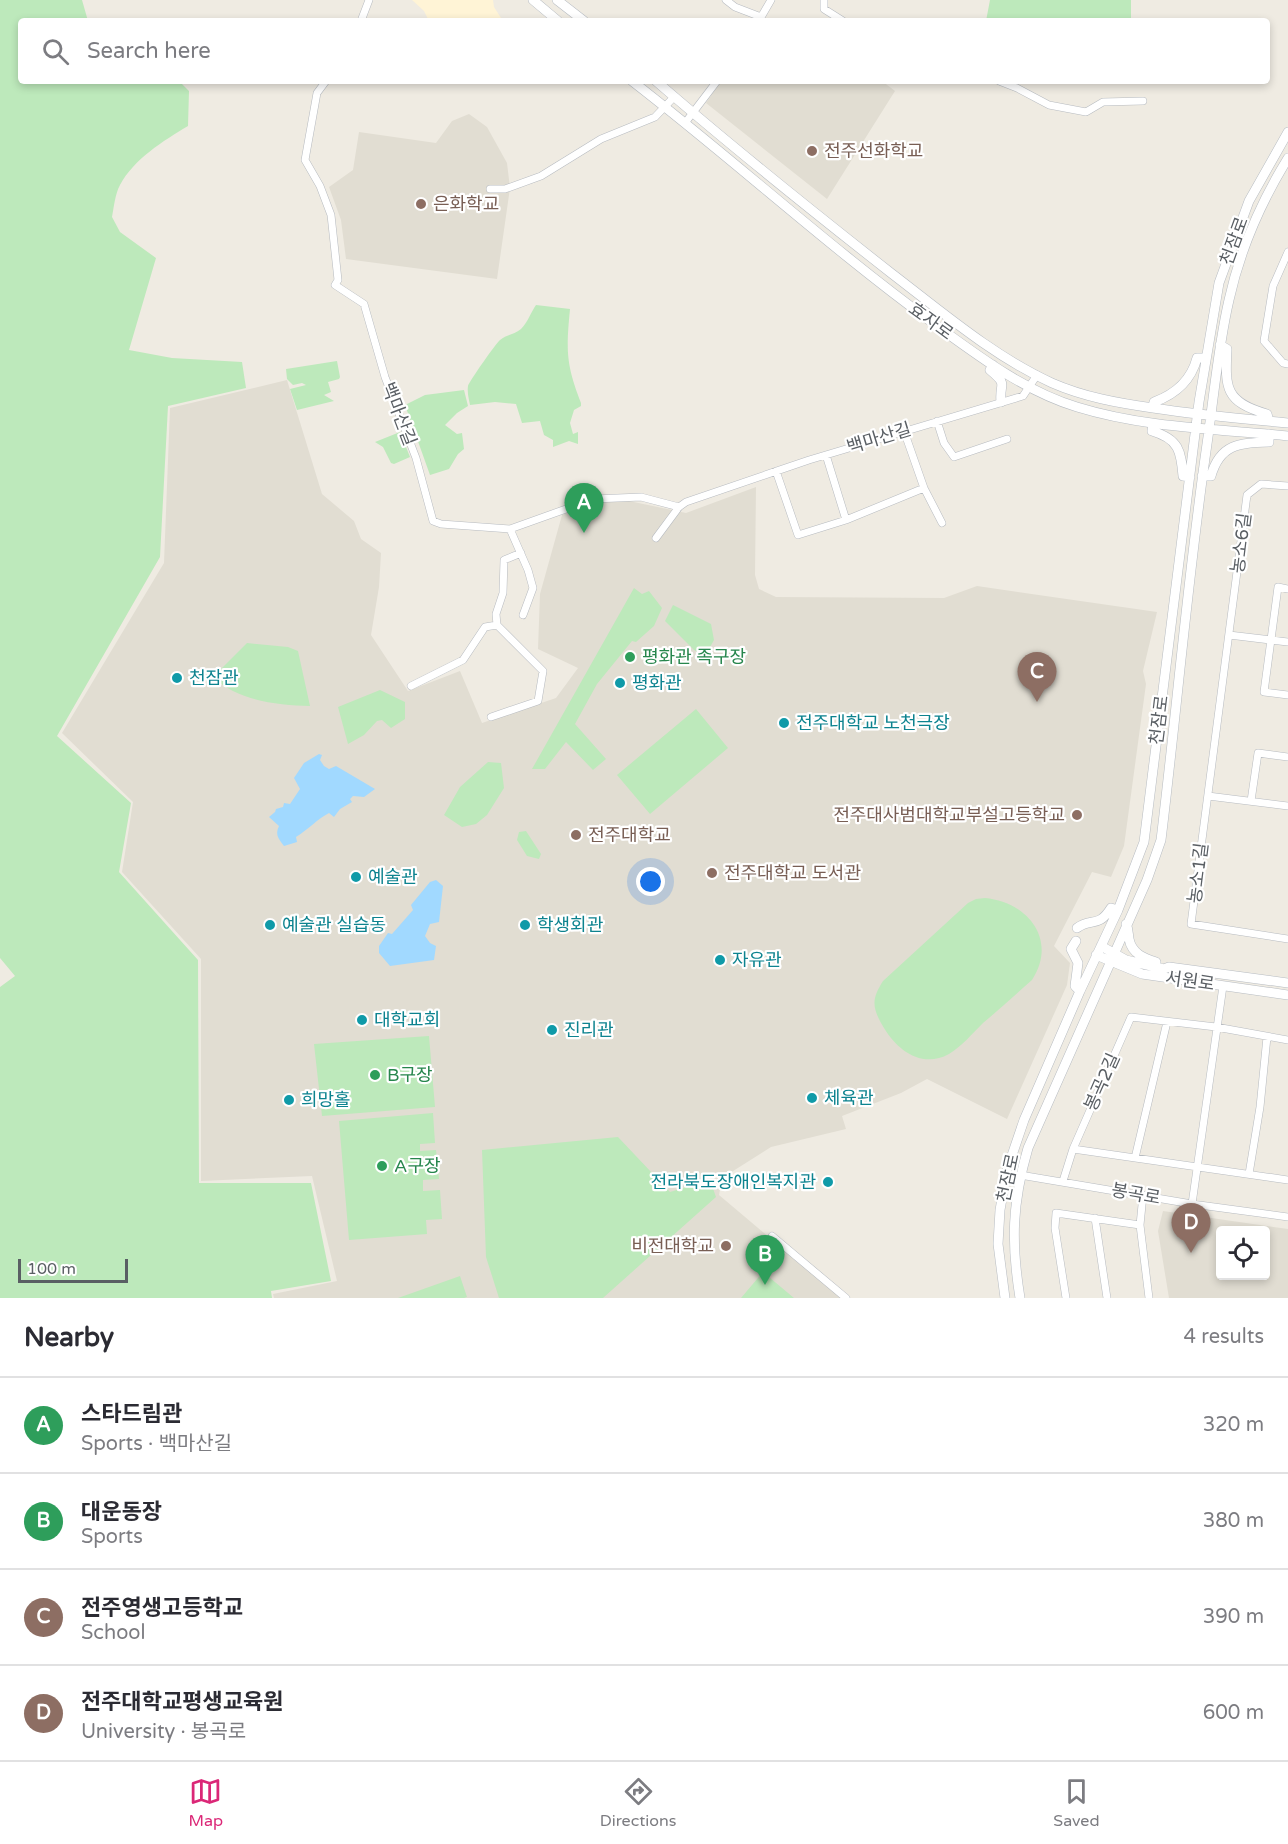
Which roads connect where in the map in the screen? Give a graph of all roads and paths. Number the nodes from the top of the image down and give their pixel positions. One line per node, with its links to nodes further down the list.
1 (369, 0): 7 (street)
2 (532, 0): 8 (main road)
3 (557, 0): 9 (main road)
4 (726, 0): 10 (street)
5 (771, 0): 11 (street)
6 (824, 0): 12 (street)
7 (362, 18)
8 (554, 18)
9 (580, 18)
10 (758, 18)
11 (761, 18)
12 (838, 18)
13 (324, 84): 56 (street, 백마산길)
14 (636, 84): 20 (main road, 효자로)
15 (659, 84): 18 (main road, 효자로)
16 (715, 84): 21 (street)
17 (1007, 84): 19 (street)
18 (674, 97): 20 (street); 21 (main road, 효자로)
19 (1143, 101)
20 (666, 108): 22 (main road, 효자로); 25 (street)
21 (694, 113): 22 (street); 31 (main road, 효자로)
22 (685, 123): 30 (main road, 효자로)
23 (1288, 132): 28 (main road, 천잠로)
24 (1288, 158): 27 (main road, 천잠로)
25 (490, 189)
26 (1288, 252): 29 (street)
27 (1220, 345): 36 (main road, 천잠로); 38 (main road)
28 (1205, 358): 34 (main road); 35 (main road, 천잠로)
29 (1288, 364)
30 (993, 365): 32 (main road, 효자로); 33 (main road)
31 (1037, 375): 32 (street, 백마산길); 34 (main road, 효자로)
32 (1029, 386): 33 (street, 백마산길); 39 (main road, 효자로)
33 (1001, 402): 37 (street, 백마산길)
34 (1153, 408): 35 (main road, 효자로)
35 (1198, 415): 36 (main road, 효자로); 41 (main road, 천잠로)
36 (1211, 416): 38 (main road, 효자로); 42 (main road, 천잠로)
37 (937, 421): 43 (street, 백마산길); 46 (street)
38 (1269, 421): 40 (main road, 효자로)
39 (1153, 423): 41 (main road, 효자로); 50 (main road)
40 (1288, 423)
41 (1196, 428): 42 (main road, 효자로); 50 (main road, 천잠로)
42 (1209, 430): 44 (main road, 효자로); 49 (main road, 천잠로)
43 (904, 431): 47 (street, 백마산길); 52 (street)
44 (1269, 434): 45 (main road, 효자로); 49 (main road)
45 (1288, 436)
46 (1007, 439)
47 (826, 455): 48 (street, 백마산길); 54 (street)
48 (776, 471): 53 (street, 백마산길); 54 (street)
49 (1202, 476): 73 (main road, 천잠로)
50 (1190, 477): 72 (main road, 천잠로)
51 (1288, 486): 62 (street, 농소6길)
52 (924, 488): 54 (street); 55 (street)
53 (679, 507): 56 (street, 백마산길); 57 (street, 백마산길)
54 (846, 520)
55 (942, 523)
56 (510, 529): 58 (street)
57 (656, 538)
58 (521, 553): 60 (street); 61 (street)
59 (1288, 589): 63 (street)
60 (523, 615)
61 (497, 625): 65 (street); 67 (street)
62 (1229, 634): 63 (street); 69 (street, 농소6길)
63 (1271, 640): 64 (street); 66 (street)
64 (1288, 642)
65 (411, 686)
66 (1288, 695)
67 (491, 717)
68 (1288, 757): 70 (street)
69 (1208, 796): 70 (street); 75 (street, 농소1길)
70 (1251, 801): 71 (street)
71 (1288, 806)
72 (1118, 910): 74 (main road); 77 (main road, 천잠로)
73 (1126, 924): 78 (main road, 천잠로); 79 (main road)
74 (1077, 927)
75 (1288, 939)
76 (1076, 941): 82 (main road)
77 (1098, 951): 78 (main road, 서원로); 82 (main road, 천잠로)
78 (1113, 958): 79 (main road, 서원로); 81 (main road, 서원로); 92 (main road, 천잠로)
79 (1169, 967): 80 (main road, 서원로)
80 (1288, 983)
81 (1223, 986): 83 (main road, 서원로); 85 (street)
82 (1080, 991): 102 (main road, 천잠로)
83 (1288, 995)
84 (1167, 1022): 85 (street, 봉곡2길); 88 (street, 봉곡2길); 89 (street)
85 (1216, 1027): 86 (street, 봉곡2길); 90 (street)
86 (1266, 1037): 87 (street, 봉곡2길); 91 (street)
87 (1288, 1040)
88 (1072, 1149): 89 (street); 94 (street, 봉곡2길)
89 (1135, 1158): 90 (street)
90 (1198, 1167): 91 (street); 96 (street)
91 (1249, 1174): 93 (street)
92 (1020, 1175): 94 (street, 봉곡로); 103 (main road, 천잠로)
93 (1288, 1180)
94 (1063, 1181): 95 (street, 봉곡로)
95 (1143, 1195): 96 (street, 봉곡로); 99 (street)
96 (1192, 1204): 97 (street, 봉곡로)
97 (1288, 1217)
98 (1095, 1218): 99 (street); 104 (street); 105 (street)
99 (1140, 1225): 106 (street)
100 (772, 1236): 101 (street)
101 (846, 1298)
102 (1005, 1298)
103 (1020, 1298)
104 (1066, 1298)
105 (1107, 1298)
106 (1149, 1298)

